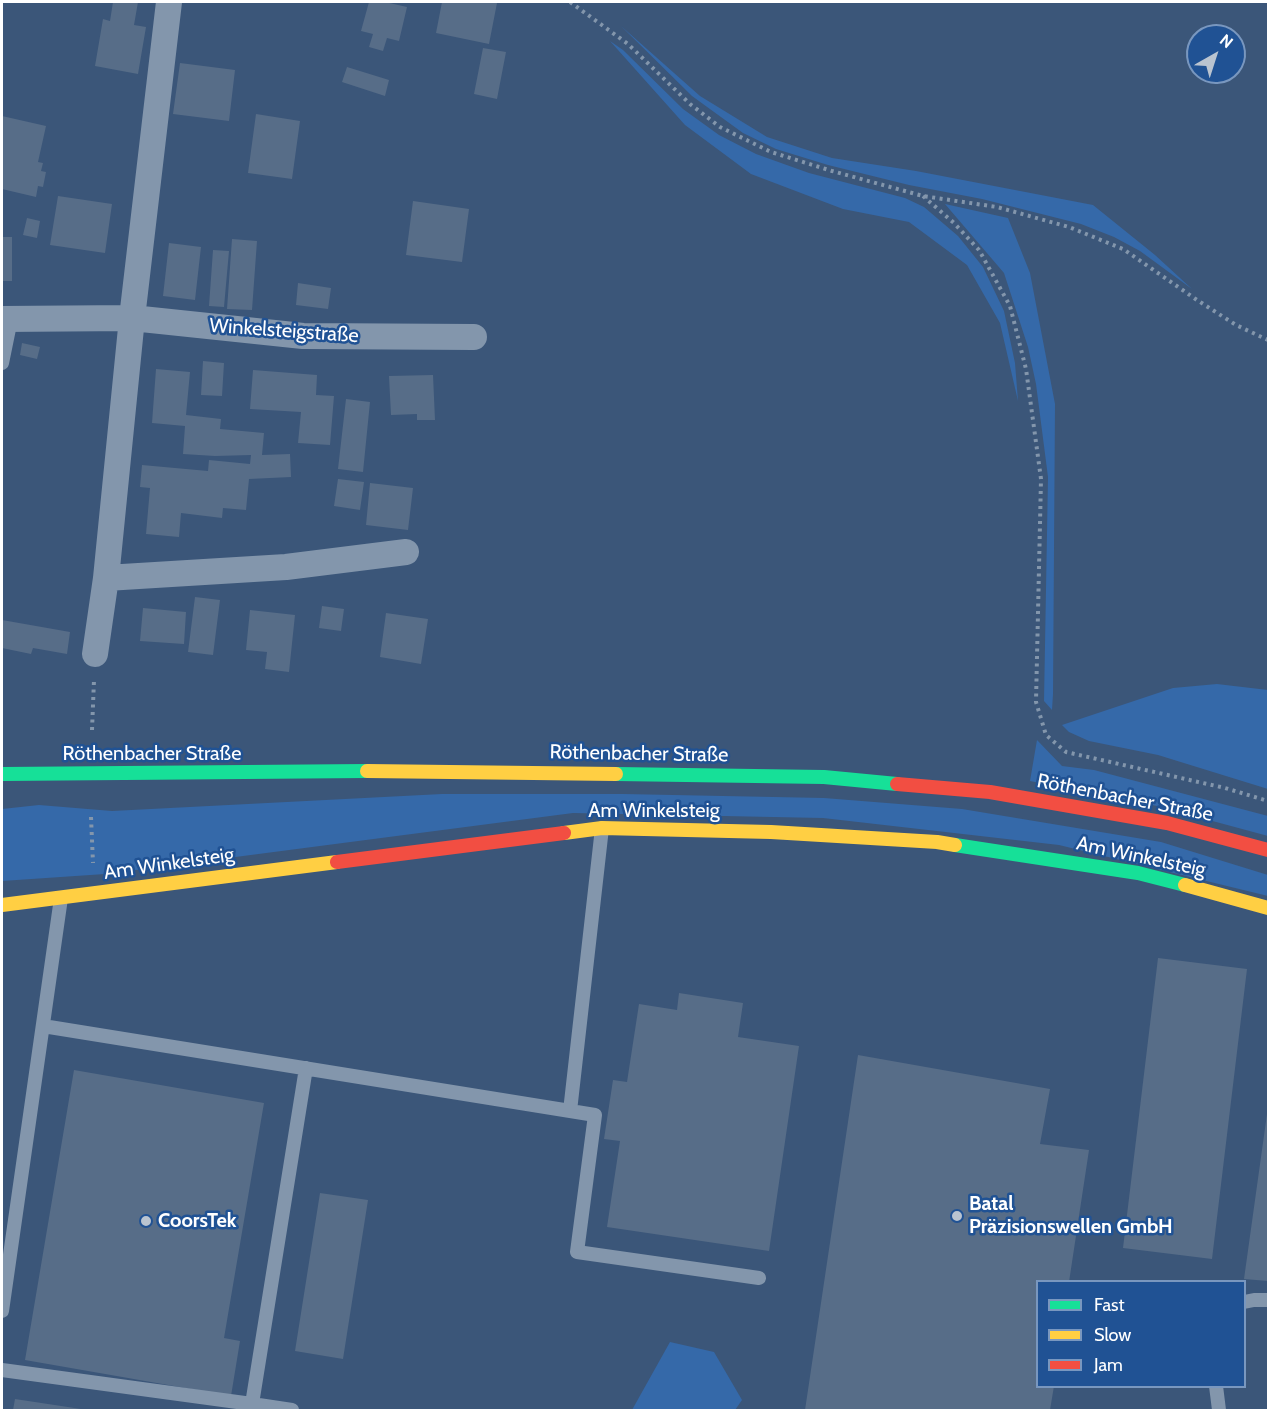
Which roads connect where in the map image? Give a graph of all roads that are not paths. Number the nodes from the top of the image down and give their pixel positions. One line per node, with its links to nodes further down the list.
1 (169, 2): 2 (street)
2 (132, 318): 3 (street, Winkelsteigstraße); 4 (street, Winkelsteigstraße); 7 (street)
3 (6, 319): 5 (lane)
4 (474, 337)
5 (2, 363)
6 (406, 552): 7 (street)
7 (106, 578): 8 (street)
8 (95, 654)
9 (34, 759): 11 (main road)
10 (2, 774): 11 (main road, Röthenbacher Straße)
11 (72, 774): 12 (main road); 14 (main road, Röthenbacher Straße)
12 (53, 787)
13 (602, 828): 15 (main road, Am Winkelsteig); 17 (main road, Am Winkelsteig); 20 (lane)
14 (1269, 850)
15 (61, 898): 16 (main road, Am Winkelsteig); 18 (lane)
16 (2, 905)
17 (1269, 908)
18 (43, 1026): 19 (lane); 24 (lane)
19 (306, 1068): 20 (lane); 27 (lane)
20 (570, 1111): 21 (lane)
21 (759, 1278)
22 (1269, 1300): 23 (lane)
23 (1246, 1302)
24 (2, 1311)
25 (2, 1370): 27 (lane)
26 (1216, 1388): 29 (lane)
27 (252, 1404): 28 (lane)
28 (292, 1410)
29 (1219, 1410)

